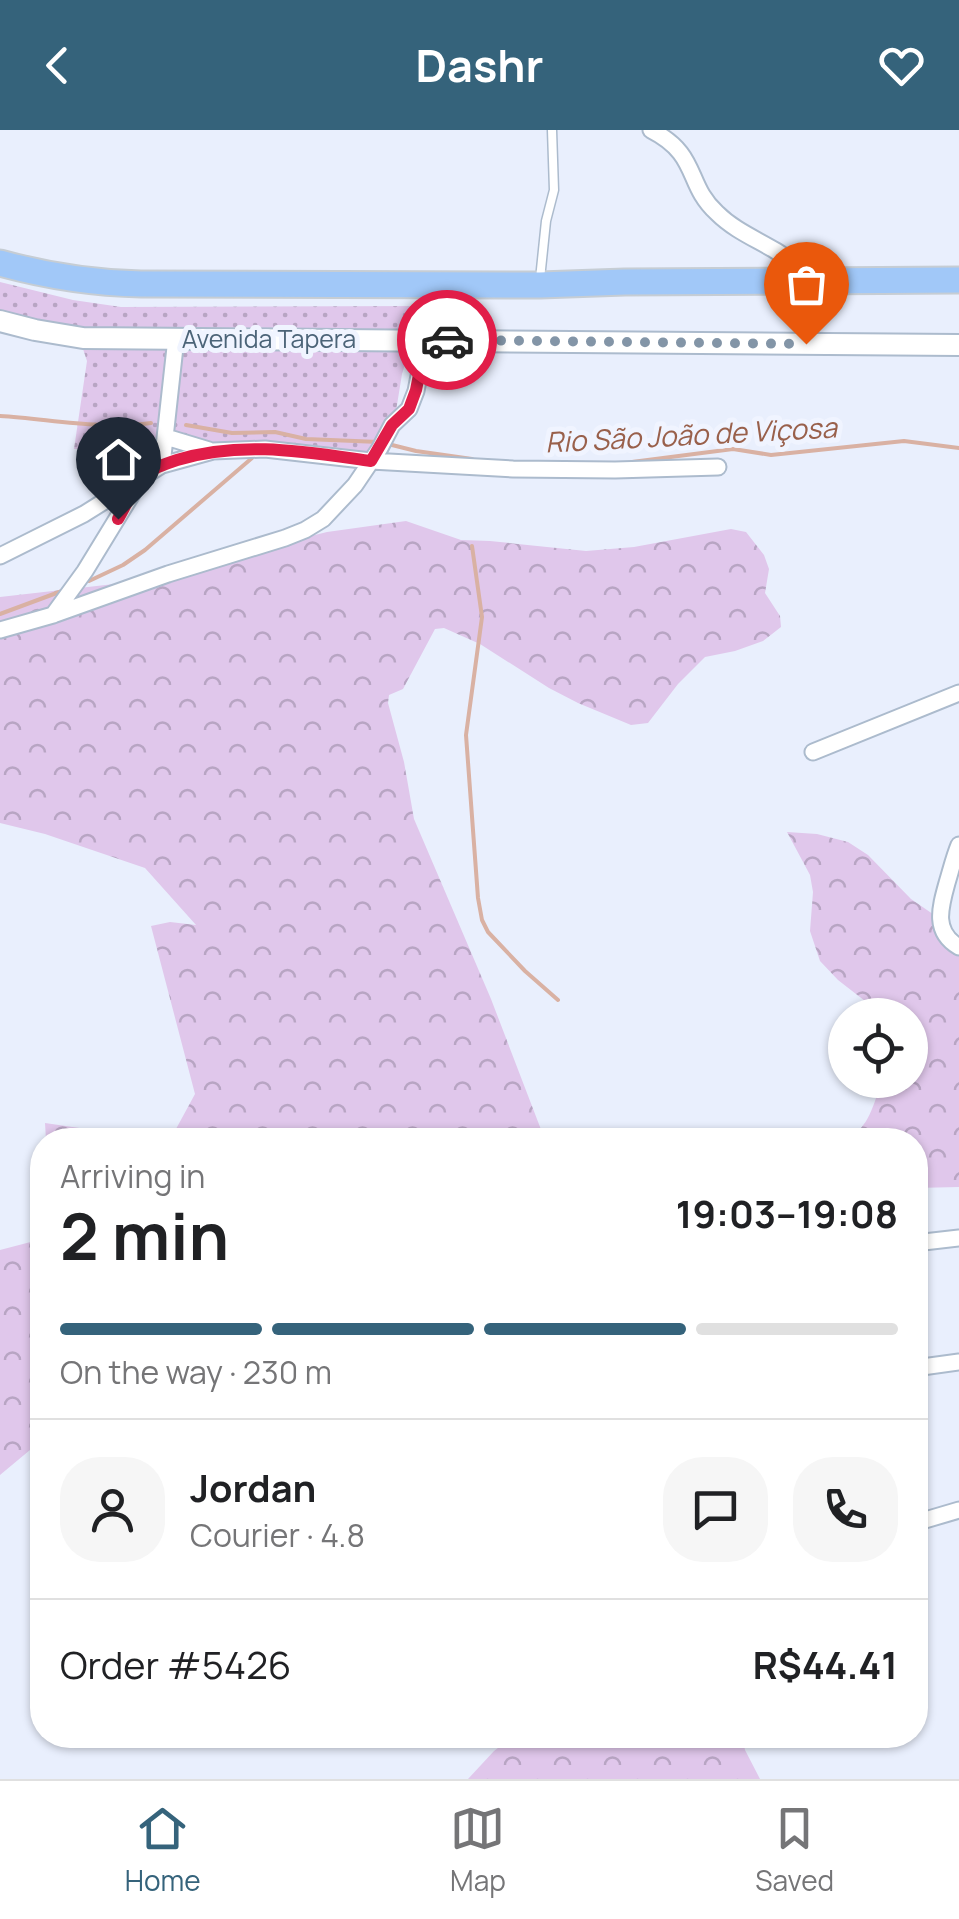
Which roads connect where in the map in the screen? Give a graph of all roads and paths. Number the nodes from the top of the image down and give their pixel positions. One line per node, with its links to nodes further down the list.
1 (552, 130): 6 (lane)
2 (652, 130): 4 (street)
3 (0, 263): 6 (highway)
4 (817, 280): 5 (highway); 6 (highway)
5 (959, 280)
6 (540, 285)
7 (0, 320): 8 (street, Avenida Tapera)
8 (176, 338): 9 (street, Avenida Tapera); 11 (street)
9 (426, 340): 10 (street, Avenida Tapera); 12 (street)
10 (959, 345)
11 (166, 437): 13 (street); 14 (street)
12 (379, 448): 13 (street); 15 (street); 18 (street)
13 (213, 451): 14 (street)
14 (162, 465): 16 (street)
15 (718, 467)
16 (142, 478): 17 (street); 18 (street)
17 (0, 556)
18 (53, 614): 19 (street)
19 (0, 630)
20 (959, 693): 21 (street)
21 (813, 752)
22 (959, 845): 23 (street)
23 (959, 947)
24 (959, 1238): 25 (street)
25 (928, 1242)
26 (959, 1362): 27 (street)
27 (928, 1366)
28 (959, 1510): 29 (street)
29 (928, 1519)

